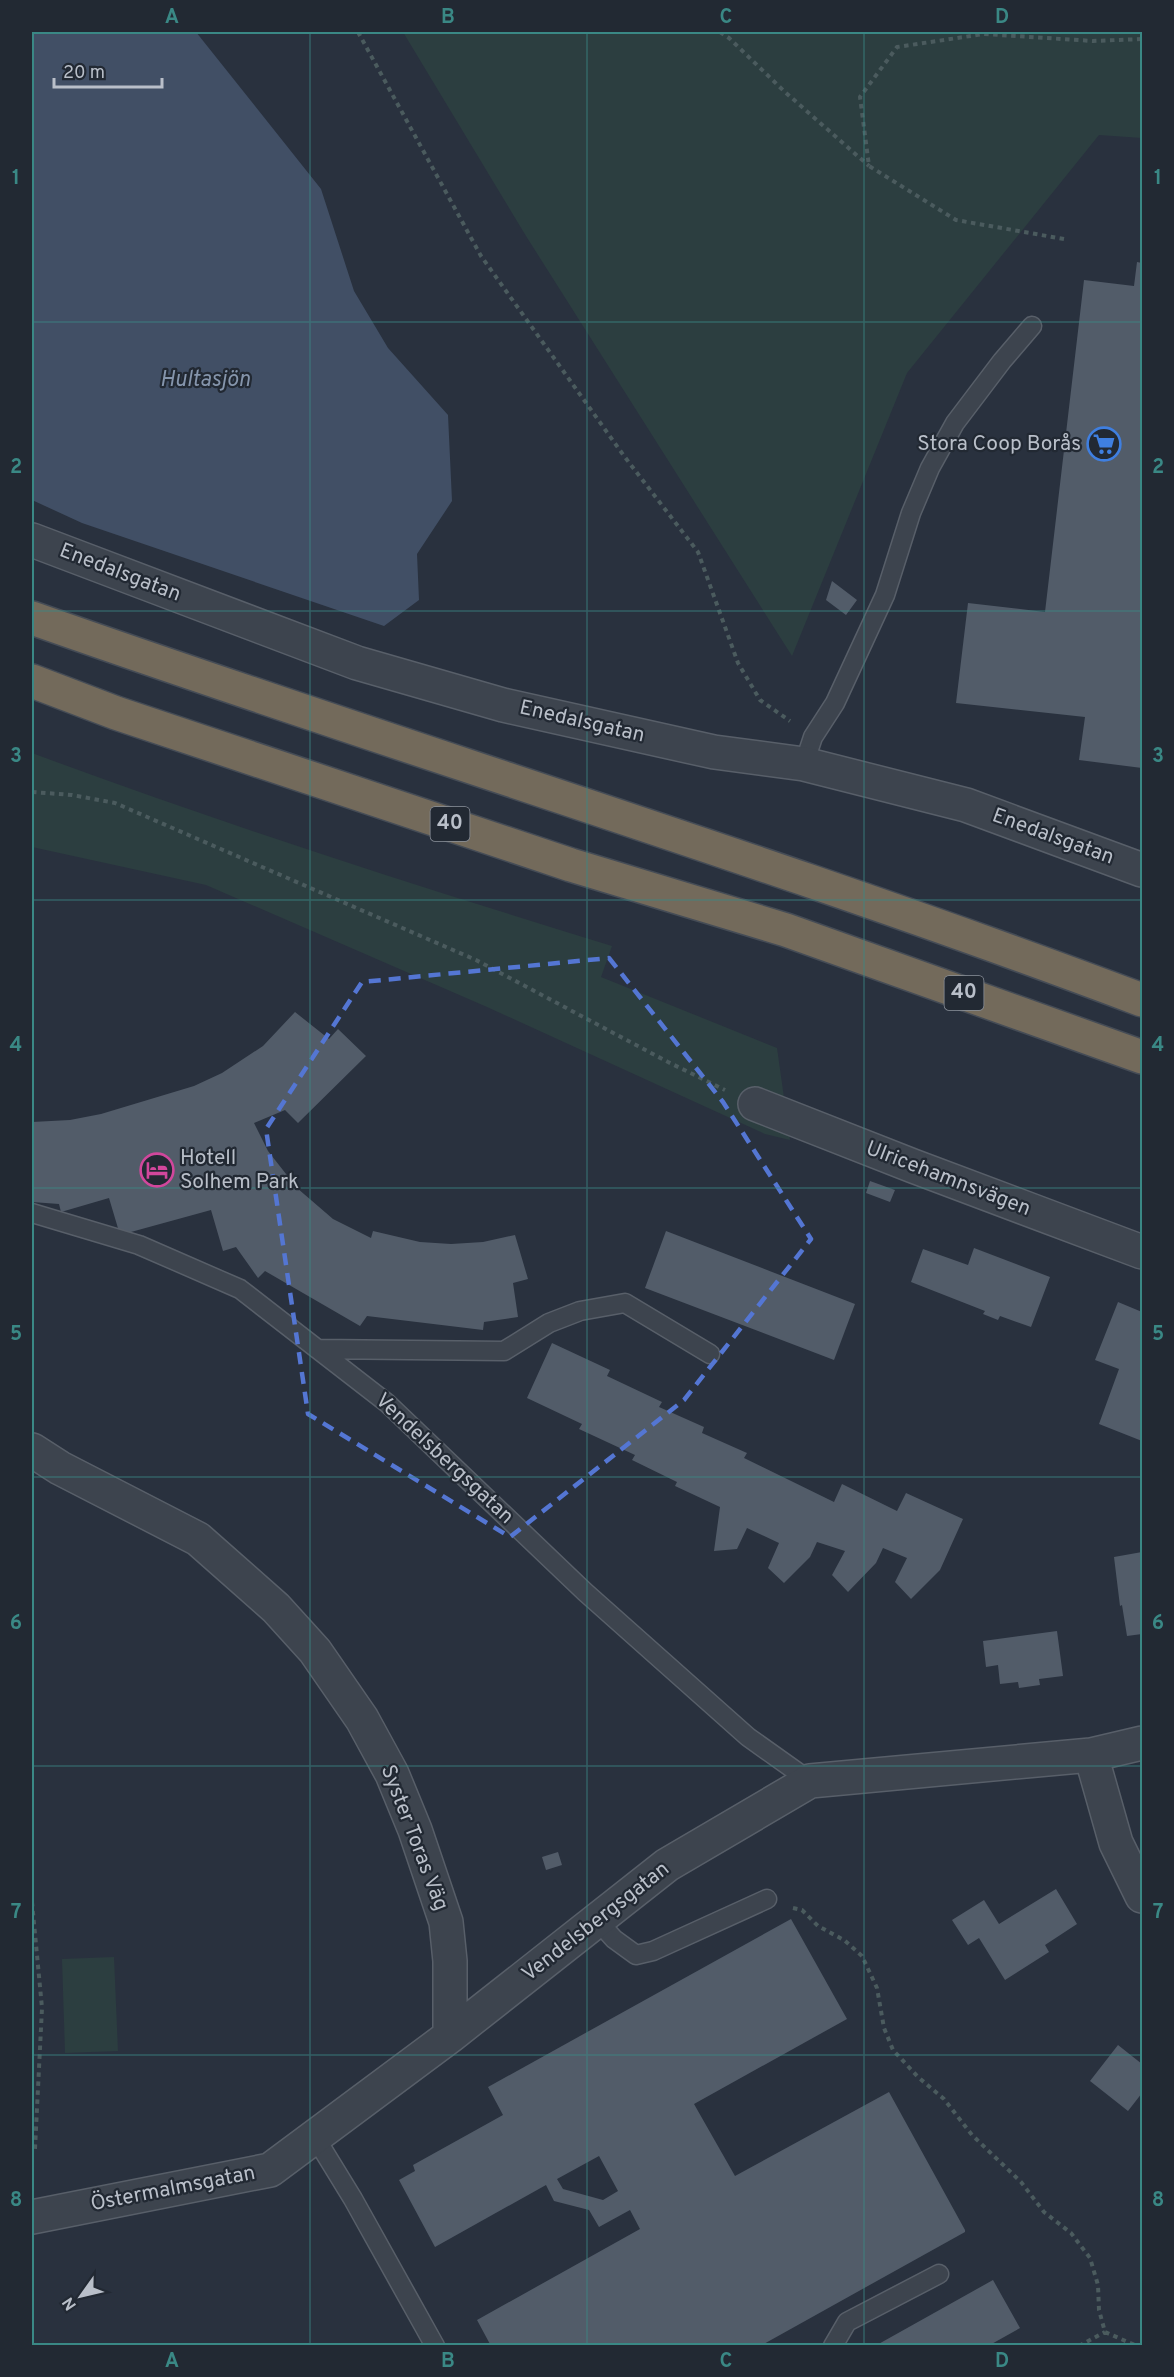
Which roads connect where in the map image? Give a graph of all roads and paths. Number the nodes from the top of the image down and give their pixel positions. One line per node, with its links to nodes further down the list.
1 (358, 32): 12 (path)
2 (720, 32): 4 (path)
3 (1143, 39): 4 (path)
4 (869, 166): 5 (path)
5 (1064, 239)
6 (1032, 326): 12 (lane)
7 (32, 540): 12 (street, Enedalsgatan)
8 (32, 618): 15 (highway)
9 (32, 681): 11 (highway, 40)
10 (32, 693): 11 (highway)
11 (116, 713): 16 (highway, 40)
12 (809, 751): 14 (street, Enedalsgatan)
13 (32, 792): 17 (path)
14 (1143, 870)
15 (1143, 1000)
16 (1143, 1057)
17 (754, 1104): 19 (street, Ulricehamnsvägen)
18 (32, 1213): 20 (lane, Vendelsbergsgatan)
19 (1143, 1252)
20 (317, 1349): 21 (lane); 25 (lane, Vendelsbergsgatan)
21 (710, 1354)
22 (32, 1450): 30 (street, Syster Toras Väg)
23 (1143, 1743): 24 (street, Vendelsbergsgatan)
24 (1091, 1755): 25 (street, Vendelsbergsgatan); 26 (street)
25 (810, 1781): 29 (street, Vendelsbergsgatan)
26 (1143, 1896)
27 (767, 1899): 29 (lane); 35 (path)
28 (32, 1902): 32 (path)
29 (596, 1919): 30 (street, Vendelsbergsgatan)
30 (450, 2036): 31 (street, Östermalmsgatan)
31 (315, 2137): 33 (street, Östermalmsgatan); 36 (lane)
32 (32, 2150)
33 (32, 2217)
34 (939, 2274): 37 (lane)
35 (1105, 2332): 38 (path); 39 (path)
36 (435, 2346)
37 (833, 2346)
38 (1079, 2346)
39 (1137, 2346)

